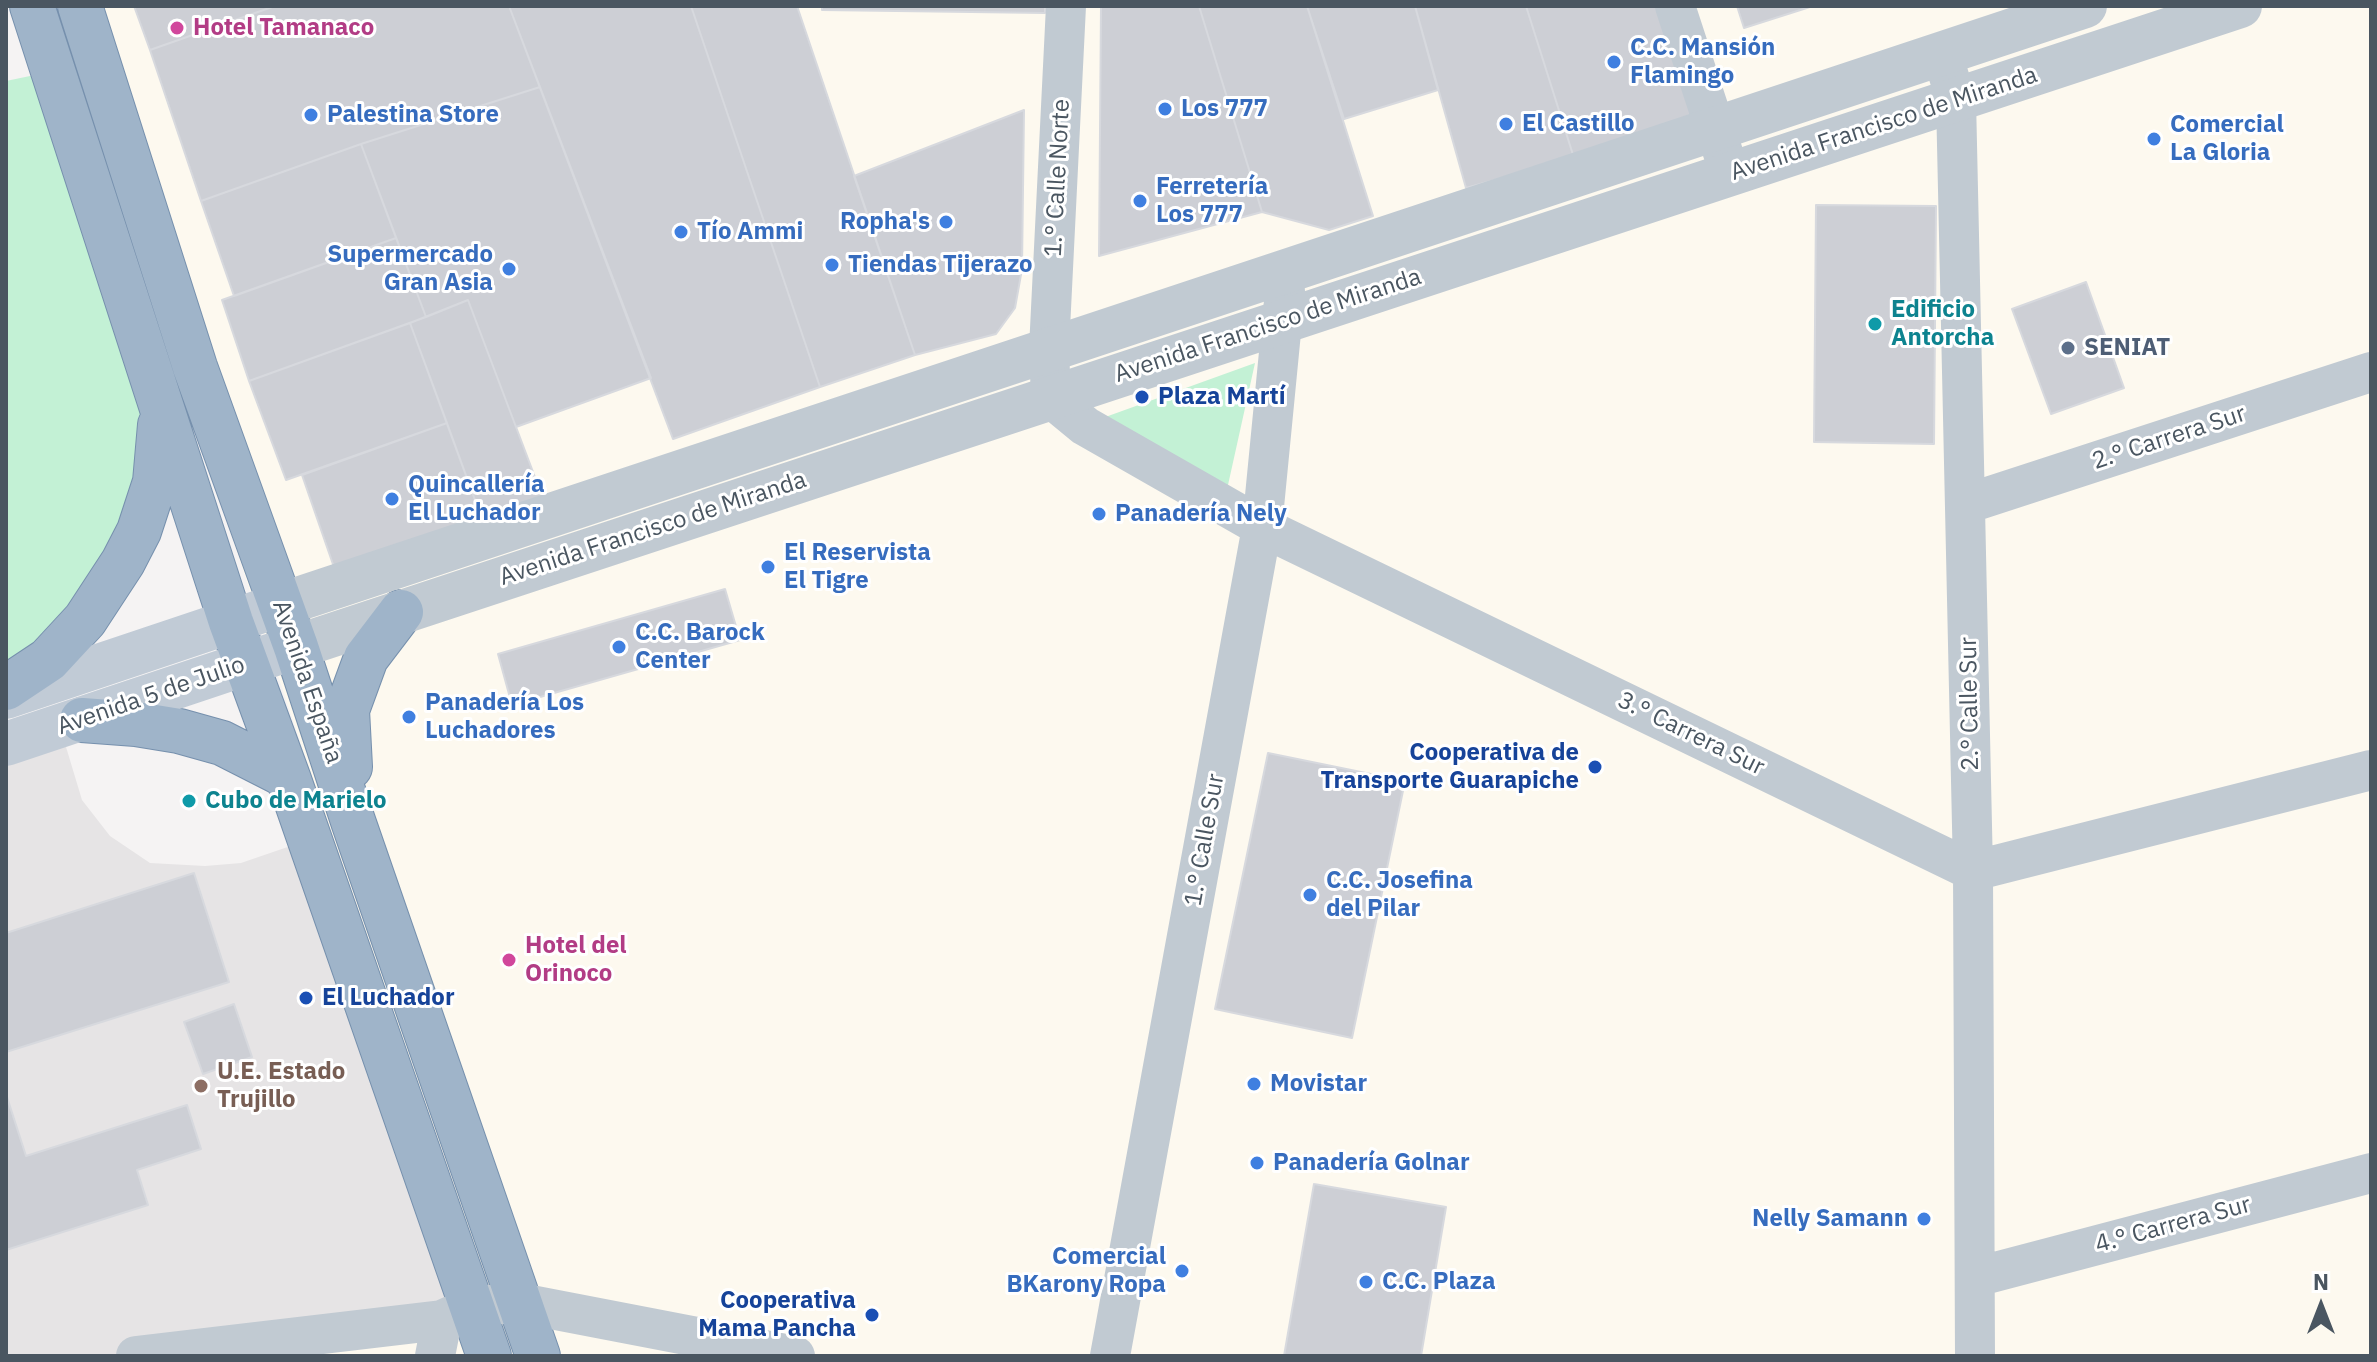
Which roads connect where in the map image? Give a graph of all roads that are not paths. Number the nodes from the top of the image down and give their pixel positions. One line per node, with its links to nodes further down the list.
1 (32, 6): 16 (highway, Avenida España)
2 (80, 6): 19 (highway, Avenida España)
3 (1066, 6): 13 (street, 1.° Calle Norte)
4 (1675, 6): 9 (street)
5 (2085, 6): 7 (street, Avenida Francisco de Miranda)
6 (2240, 6): 8 (street, Avenida Francisco de Miranda)
7 (1942, 54): 8 (street, 2.° Calle Sur); 9 (street, Avenida Francisco de Miranda)
8 (1956, 99): 10 (street, Avenida Francisco de Miranda); 17 (street, 2.° Calle Sur)
9 (1715, 129): 10 (street); 11 (street, Avenida Francisco de Miranda)
10 (1730, 174): 12 (street, Avenida Francisco de Miranda)
11 (1287, 271): 12 (street, 1.° Calle Sur); 13 (street, Avenida Francisco de Miranda)
12 (1281, 322): 15 (street, Avenida Francisco de Miranda); 18 (street, 1.° Calle Sur)
13 (1049, 349): 15 (street, 1.° Calle Norte); 19 (street, Avenida Francisco de Miranda)
14 (2371, 372): 17 (street, 2.° Carrera Sur)
15 (1051, 398): 18 (street, 3.° Carrera Sur); 20 (street, Avenida Francisco de Miranda)
16 (162, 410): 21 (highway, Avenida España); 24 (highway)
17 (1966, 504): 31 (street, 2.° Calle Sur)
18 (1262, 527): 31 (street, 3.° Carrera Sur); 40 (street, 1.° Calle Sur)
19 (280, 605): 21 (main road, Avenida 5 de Julio); 22 (highway, Avenida España)
20 (401, 612): 22 (street, Avenida Francisco de Miranda); 30 (highway)
21 (231, 622): 23 (highway, Avenida España); 25 (main road, Avenida 5 de Julio)
22 (296, 647): 23 (main road, Avenida 5 de Julio); 30 (highway, Avenida España)
23 (247, 664): 26 (main road, Avenida 5 de Julio); 29 (highway, Avenida España)
24 (6, 688)
25 (6, 697)
26 (82, 720): 27 (main road, Avenida 5 de Julio); 29 (highway)
27 (6, 744)
28 (2371, 770): 31 (street)
29 (289, 780): 35 (highway, Avenida España)
30 (353, 821): 34 (highway, Avenida España)
31 (1973, 871): 33 (street, 2.° Calle Sur)
32 (2371, 1173): 33 (street, 4.° Carrera Sur)
33 (1976, 1277): 41 (street, 2.° Calle Sur)
34 (520, 1303): 35 (street); 38 (highway, Avenida España); 39 (street)
35 (450, 1327): 36 (street); 37 (highway, Avenida España)
36 (136, 1356)
37 (489, 1356)
38 (538, 1356)
39 (795, 1356)
40 (1110, 1356)
41 (1975, 1356)

